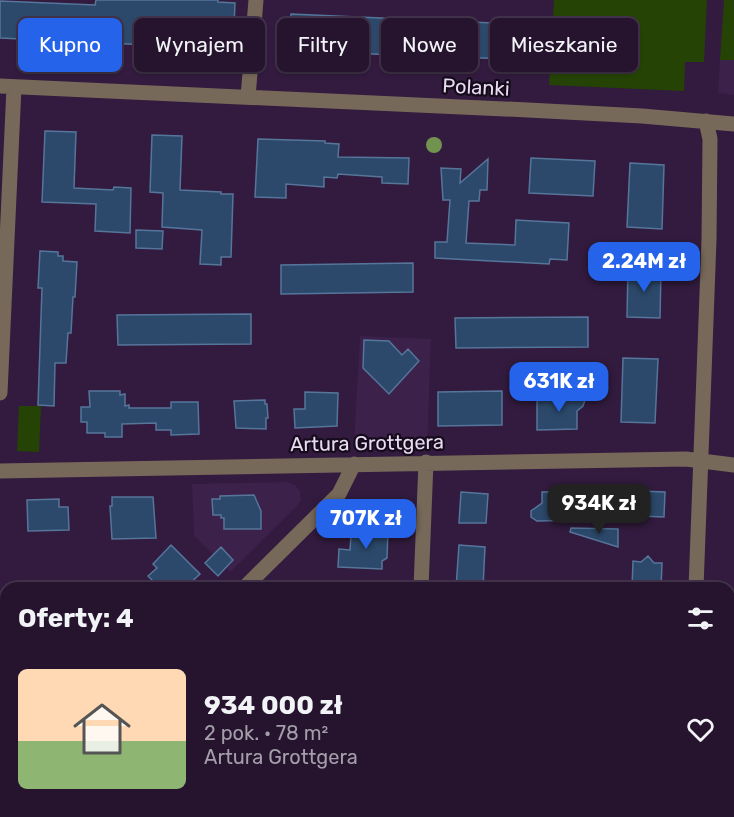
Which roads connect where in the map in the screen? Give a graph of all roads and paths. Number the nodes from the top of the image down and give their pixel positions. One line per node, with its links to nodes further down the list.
1 (256, 0): 3 (street)
2 (7, 86): 3 (street, Polanki); 6 (street)
3 (248, 97): 4 (street, Polanki)
4 (706, 121): 5 (street, Polanki); 7 (street)
5 (734, 124)
6 (0, 393)
7 (701, 461): 8 (street, Artura Grottgera); 10 (street, Artura Grottgera); 14 (street)
8 (426, 462): 9 (street, Artura Grottgera); 13 (street)
9 (354, 464): 11 (street, Artura Grottgera); 12 (street)
10 (734, 465)
11 (0, 471)
12 (250, 582)
13 (421, 582)
14 (696, 582)

